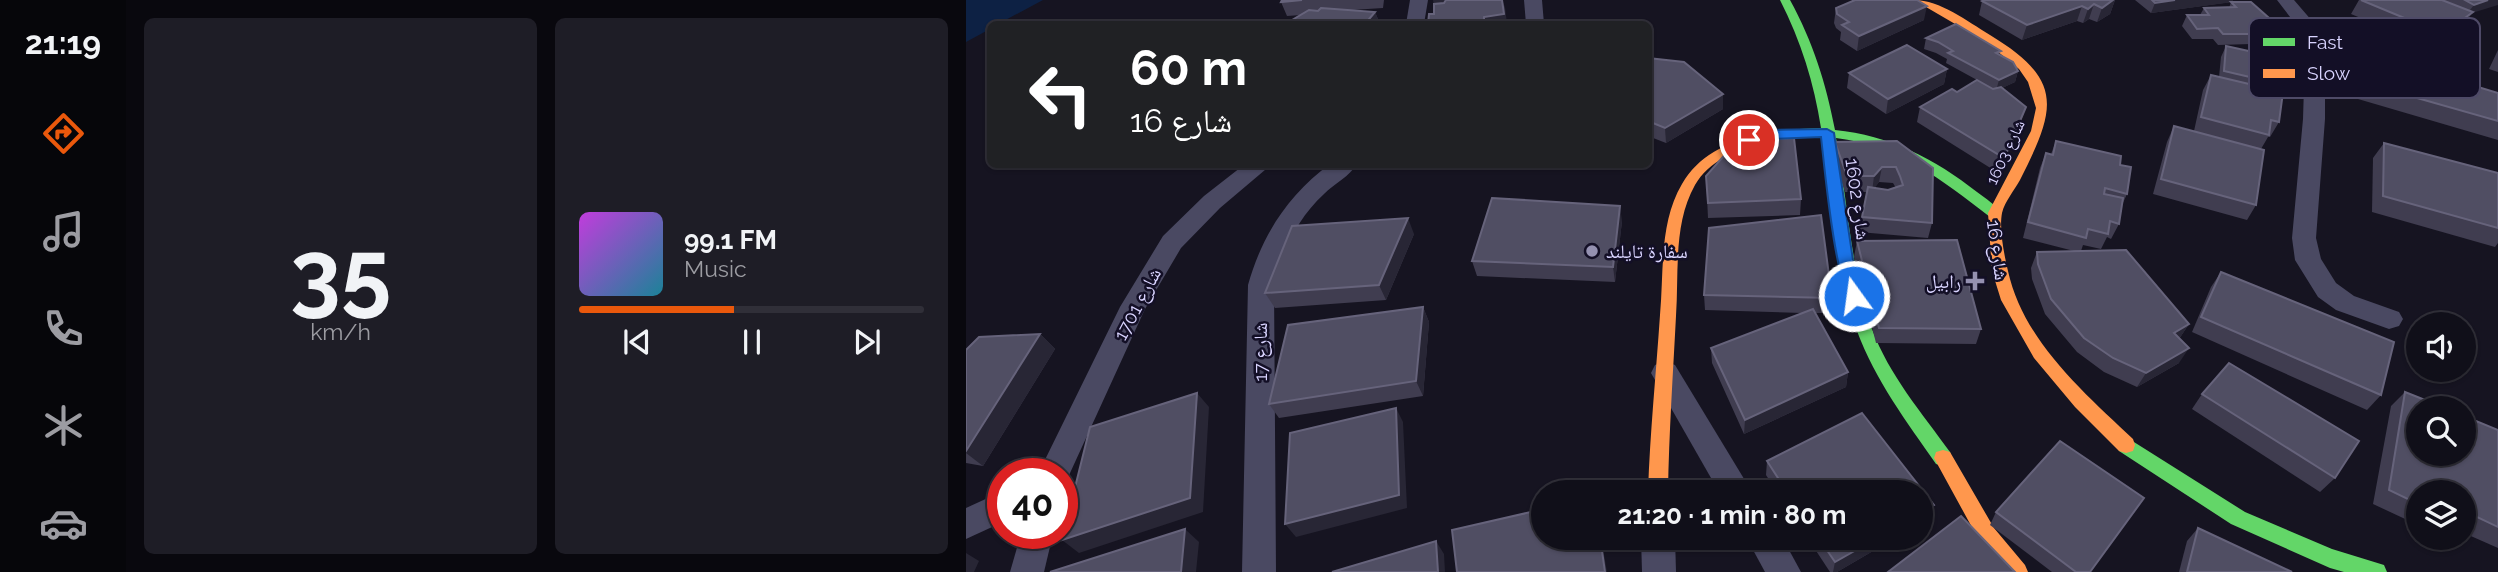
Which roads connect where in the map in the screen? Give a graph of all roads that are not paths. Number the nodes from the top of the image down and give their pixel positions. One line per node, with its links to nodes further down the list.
1 (1419, 0): 7 (street)
2 (1533, 0): 8 (street)
3 (1786, 0): 10 (street, شارع 1602)
4 (1919, 0): 13 (street, شارع 1603)
5 (2285, 0): 6 (street)
6 (2300, 18)
7 (1416, 21)
8 (1535, 21)
9 (2314, 98): 14 (street)
10 (1827, 133): 13 (street, شارع 16); 15 (street, شارع 16); 28 (street, شارع 1602)
11 (1256, 168): 16 (street, شارع 1701)
12 (1341, 168): 25 (street, شارع 17)
13 (1995, 213): 29 (street, شارع 16)
14 (2389, 319)
15 (1664, 371): 17 (street, شارع 16); 18 (street)
16 (1062, 458)
17 (1659, 480)
18 (1729, 480)
19 (987, 514): 20 (street)
20 (966, 524)
21 (1033, 549): 24 (street)
22 (1658, 550): 26 (street)
23 (1771, 550): 27 (street)
24 (1027, 572)
25 (1259, 572)
26 (1659, 572)
27 (1784, 572)
28 (2018, 572)
29 (2377, 572)

